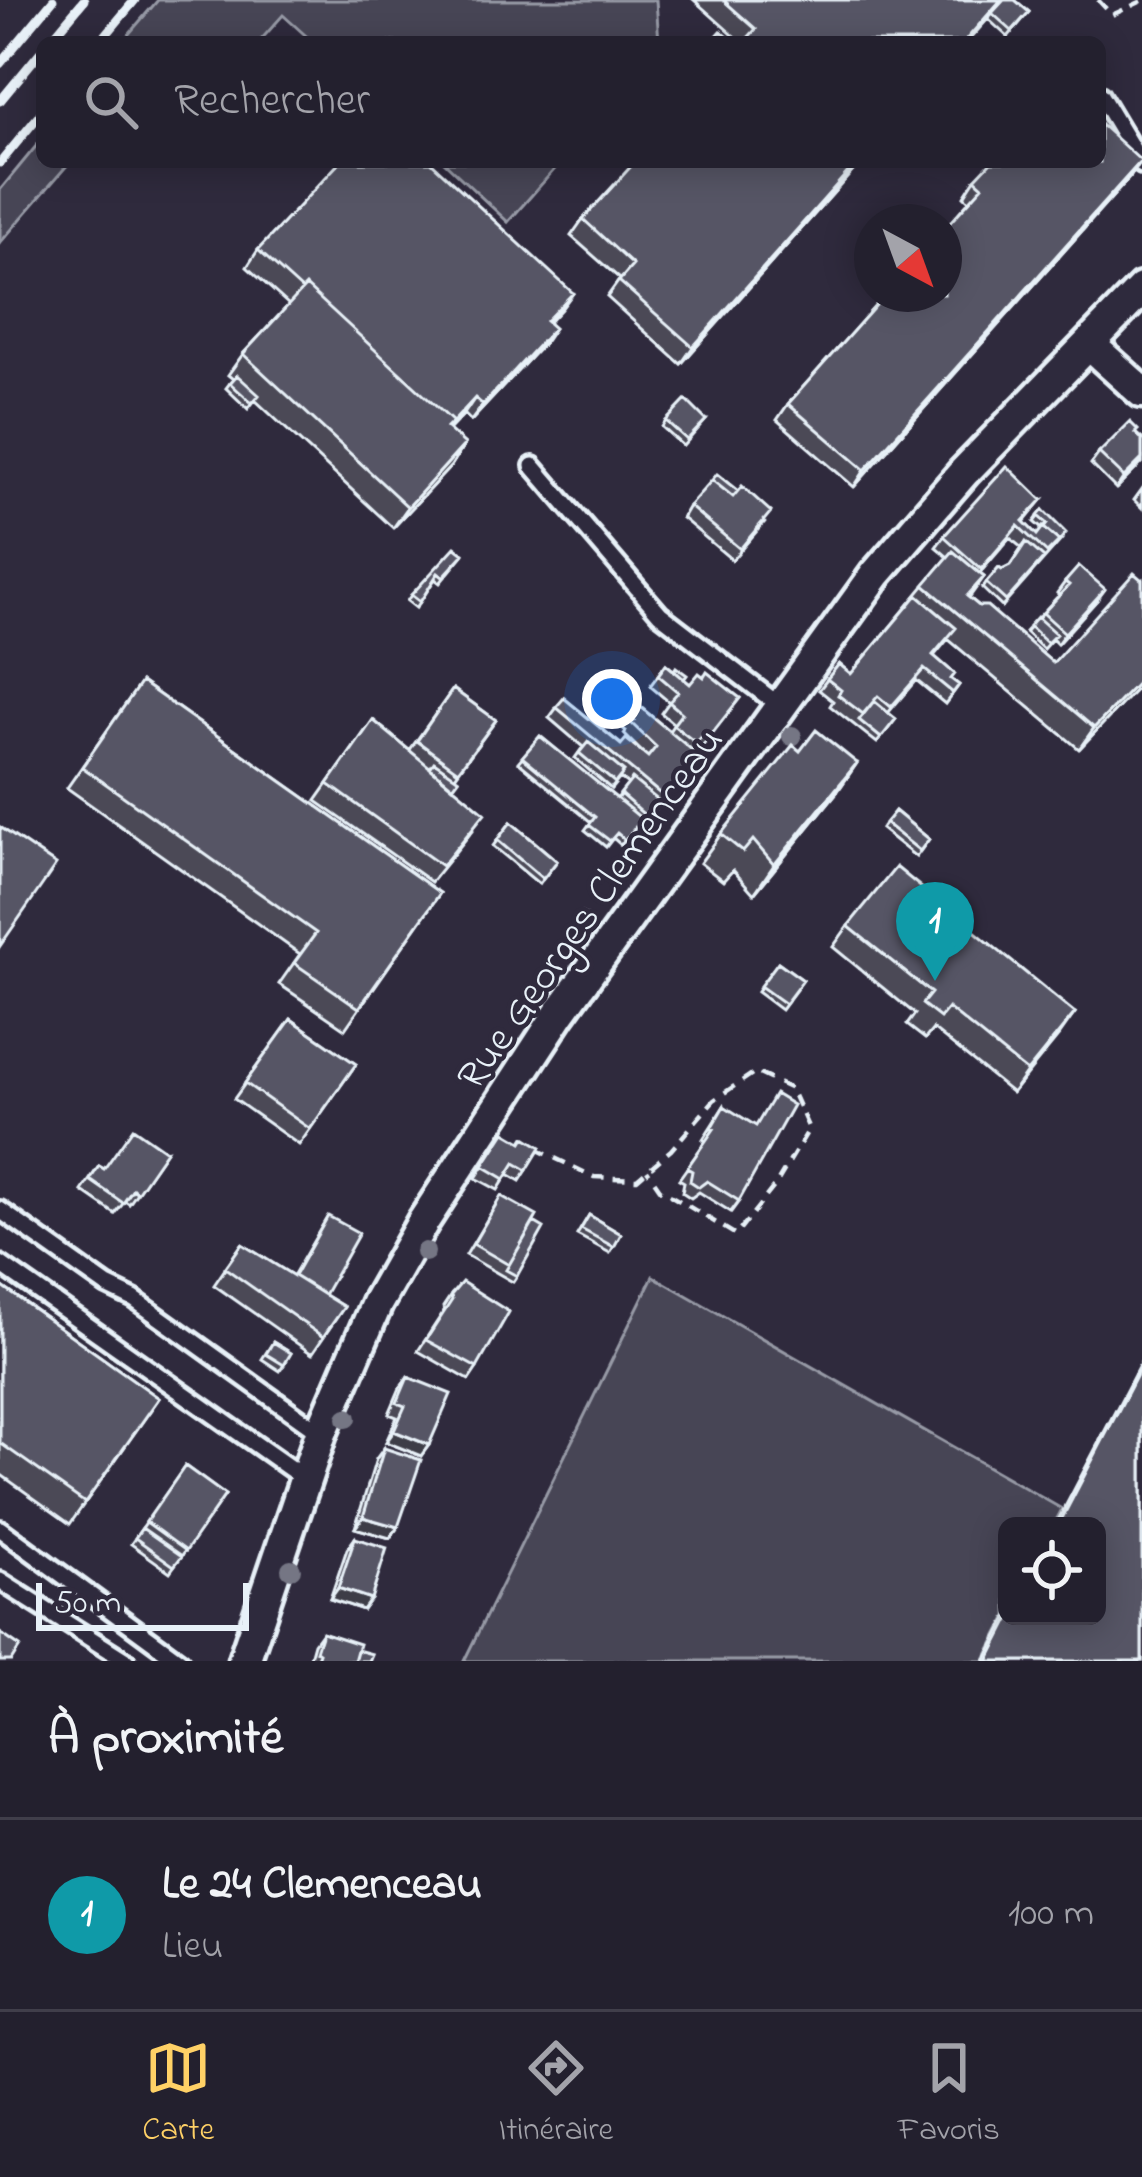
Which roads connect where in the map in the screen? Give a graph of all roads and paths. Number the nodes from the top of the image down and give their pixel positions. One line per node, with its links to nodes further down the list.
1 (1098, 0): 2 (path)
2 (1142, 1)
3 (1106, 104): 4 (lane)
4 (1142, 166)
5 (1142, 289): 6 (street, Rue Georges Clemenceau)
6 (1090, 345): 7 (street); 9 (street, Rue Georges Clemenceau)
7 (1142, 392)
8 (533, 466): 9 (lane)
9 (780, 706): 14 (street, Rue Georges Clemenceau)
10 (530, 1145): 11 (path)
11 (647, 1170): 11 (path)
12 (0, 1210): 14 (lane)
13 (0, 1264): 15 (lane)
14 (321, 1433): 15 (street, Rue Georges Clemenceau)
15 (305, 1479): 20 (street, Rue Georges Clemenceau)
16 (0, 1529): 19 (lane)
17 (0, 1581): 18 (lane)
18 (125, 1661)
19 (180, 1661)
20 (244, 1661)

